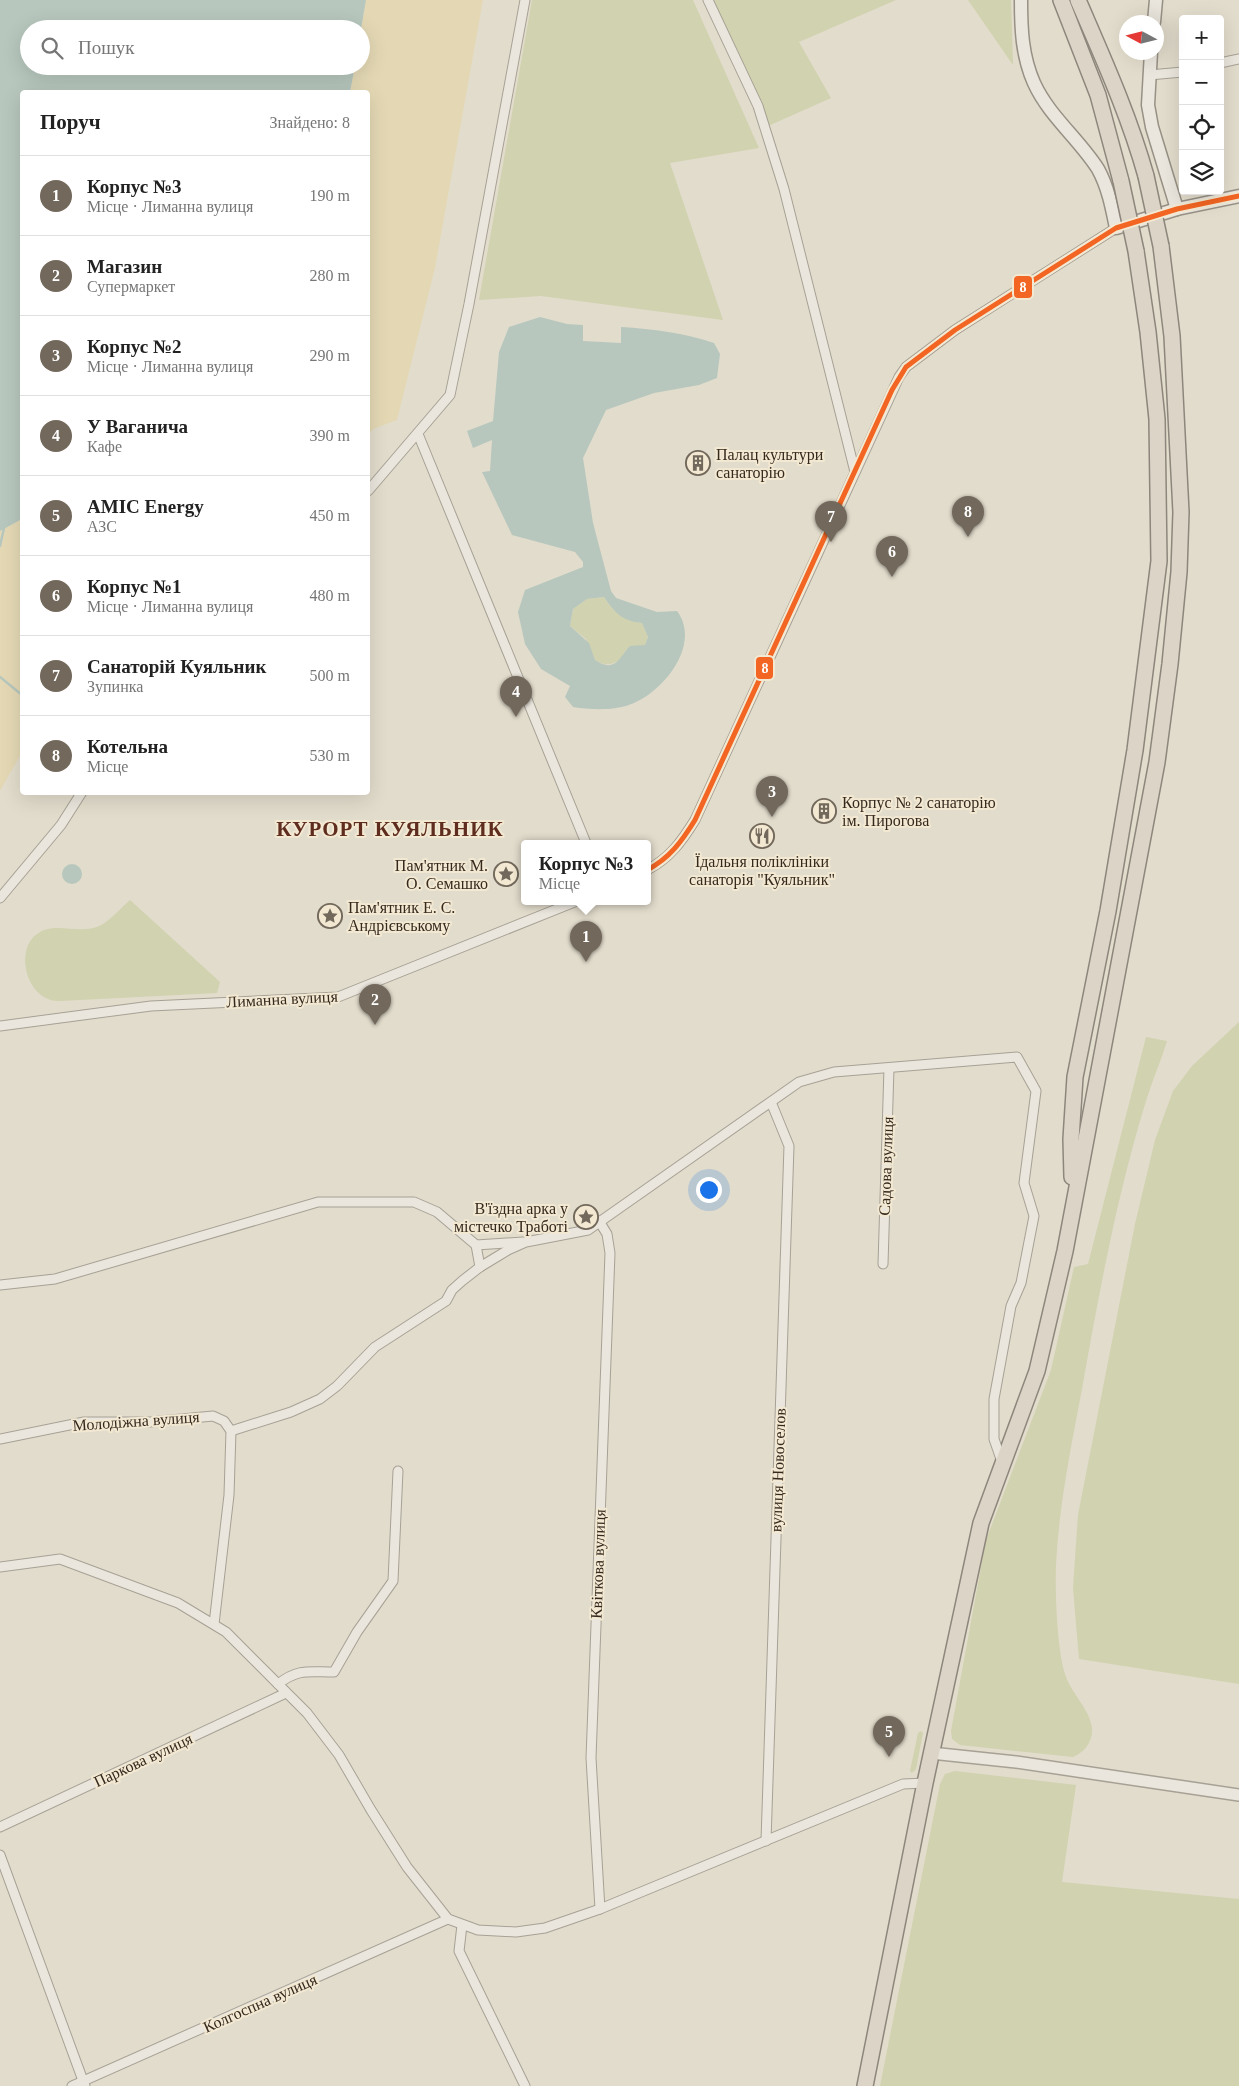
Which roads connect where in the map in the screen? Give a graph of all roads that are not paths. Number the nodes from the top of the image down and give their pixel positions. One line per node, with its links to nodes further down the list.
1 (525, 0): 18 (street)
2 (708, 0): 19 (street)
3 (1021, 0): 17 (main road)
4 (1061, 0): 29 (highway, bridge)
5 (1078, 0): 14 (highway)
6 (1085, 0): 14 (highway)
7 (1156, 0): 8 (main road)
8 (1155, 15)
9 (1239, 59): 11 (street)
10 (1150, 60): 13 (main road)
11 (1224, 62)
12 (1179, 72): 13 (street)
13 (1149, 74): 16 (main road)
14 (1117, 92): 29 (highway, bridge)
15 (1239, 196): 16 (main road)
16 (1177, 209): 17 (main road)
17 (1116, 228): 19 (street)
18 (418, 434): 20 (street); 22 (street)
19 (855, 472): 23 (street)
20 (370, 489)
21 (80, 795): 24 (street)
22 (585, 840)
23 (651, 868)
24 (0, 898)
25 (567, 905): 26 (street, Лиманна вулиця)
26 (0, 1026)
27 (889, 1068): 28 (street); 35 (street, Садова вулиця); 40 (street)
28 (771, 1102): 31 (street); 50 (street, вулиця Новоселов)
29 (1073, 1202): 40 (highway)
30 (588, 1219): 32 (street)
31 (599, 1221): 32 (street); 52 (street, Квіткова вулиця)
32 (588, 1230): 33 (street)
33 (526, 1242): 34 (street); 36 (street)
34 (476, 1245): 36 (street); 37 (street)
35 (883, 1264)
36 (480, 1267): 38 (street)
37 (0, 1285)
38 (231, 1431): 39 (street, Молодіжна вулиця); 43 (street)
39 (0, 1439)
40 (1002, 1462): 46 (highway)
41 (398, 1471): 44 (street)
42 (0, 1567): 43 (street)
43 (214, 1624): 44 (street)
44 (278, 1684): 45 (street)
45 (286, 1692): 49 (street, Паркова вулиця); 53 (street)
46 (931, 1753): 47 (highway); 48 (street)
47 (925, 1783): 50 (street); 58 (highway)
48 (1239, 1795)
49 (0, 1827)
50 (766, 1841): 52 (street)
51 (0, 1855): 55 (street)
52 (600, 1909): 54 (street)
53 (448, 1919): 54 (street); 55 (street, Колгоспна вулиця)
54 (462, 1925): 57 (street)
55 (85, 2083): 56 (street, Колгоспна вулиця)
56 (72, 2086)
57 (525, 2086)
58 (865, 2086)

